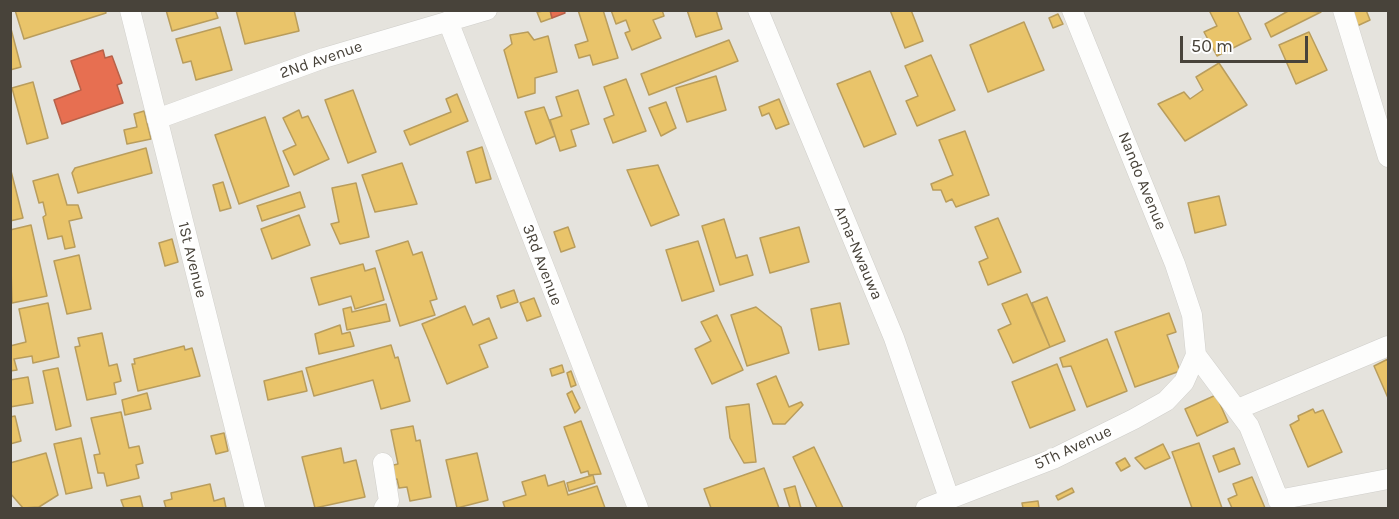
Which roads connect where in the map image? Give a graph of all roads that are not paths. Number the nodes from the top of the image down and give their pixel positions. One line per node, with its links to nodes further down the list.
1 (130, 10): 7 (street, 1St Avenue)
2 (487, 10): 6 (street, 2Nd Avenue)
3 (758, 10): 14 (street, Ama-Nwauwa)
4 (1071, 10): 10 (street, Nando Avenue)
5 (1343, 10): 8 (street)
6 (448, 21): 7 (street, 2Nd Avenue); 18 (street, 3Rd Avenue)
7 (157, 119): 16 (street, 1St Avenue)
8 (1389, 157)
9 (1389, 346): 11 (street)
10 (1196, 355): 11 (street); 14 (street, 5Th Avenue)
11 (1238, 410): 15 (street)
12 (383, 463): 17 (street)
13 (1389, 479): 15 (street)
14 (949, 498): 19 (street, 5Th Avenue)
15 (1280, 504)
16 (255, 508)
17 (384, 508)
18 (638, 508)
19 (926, 508)

